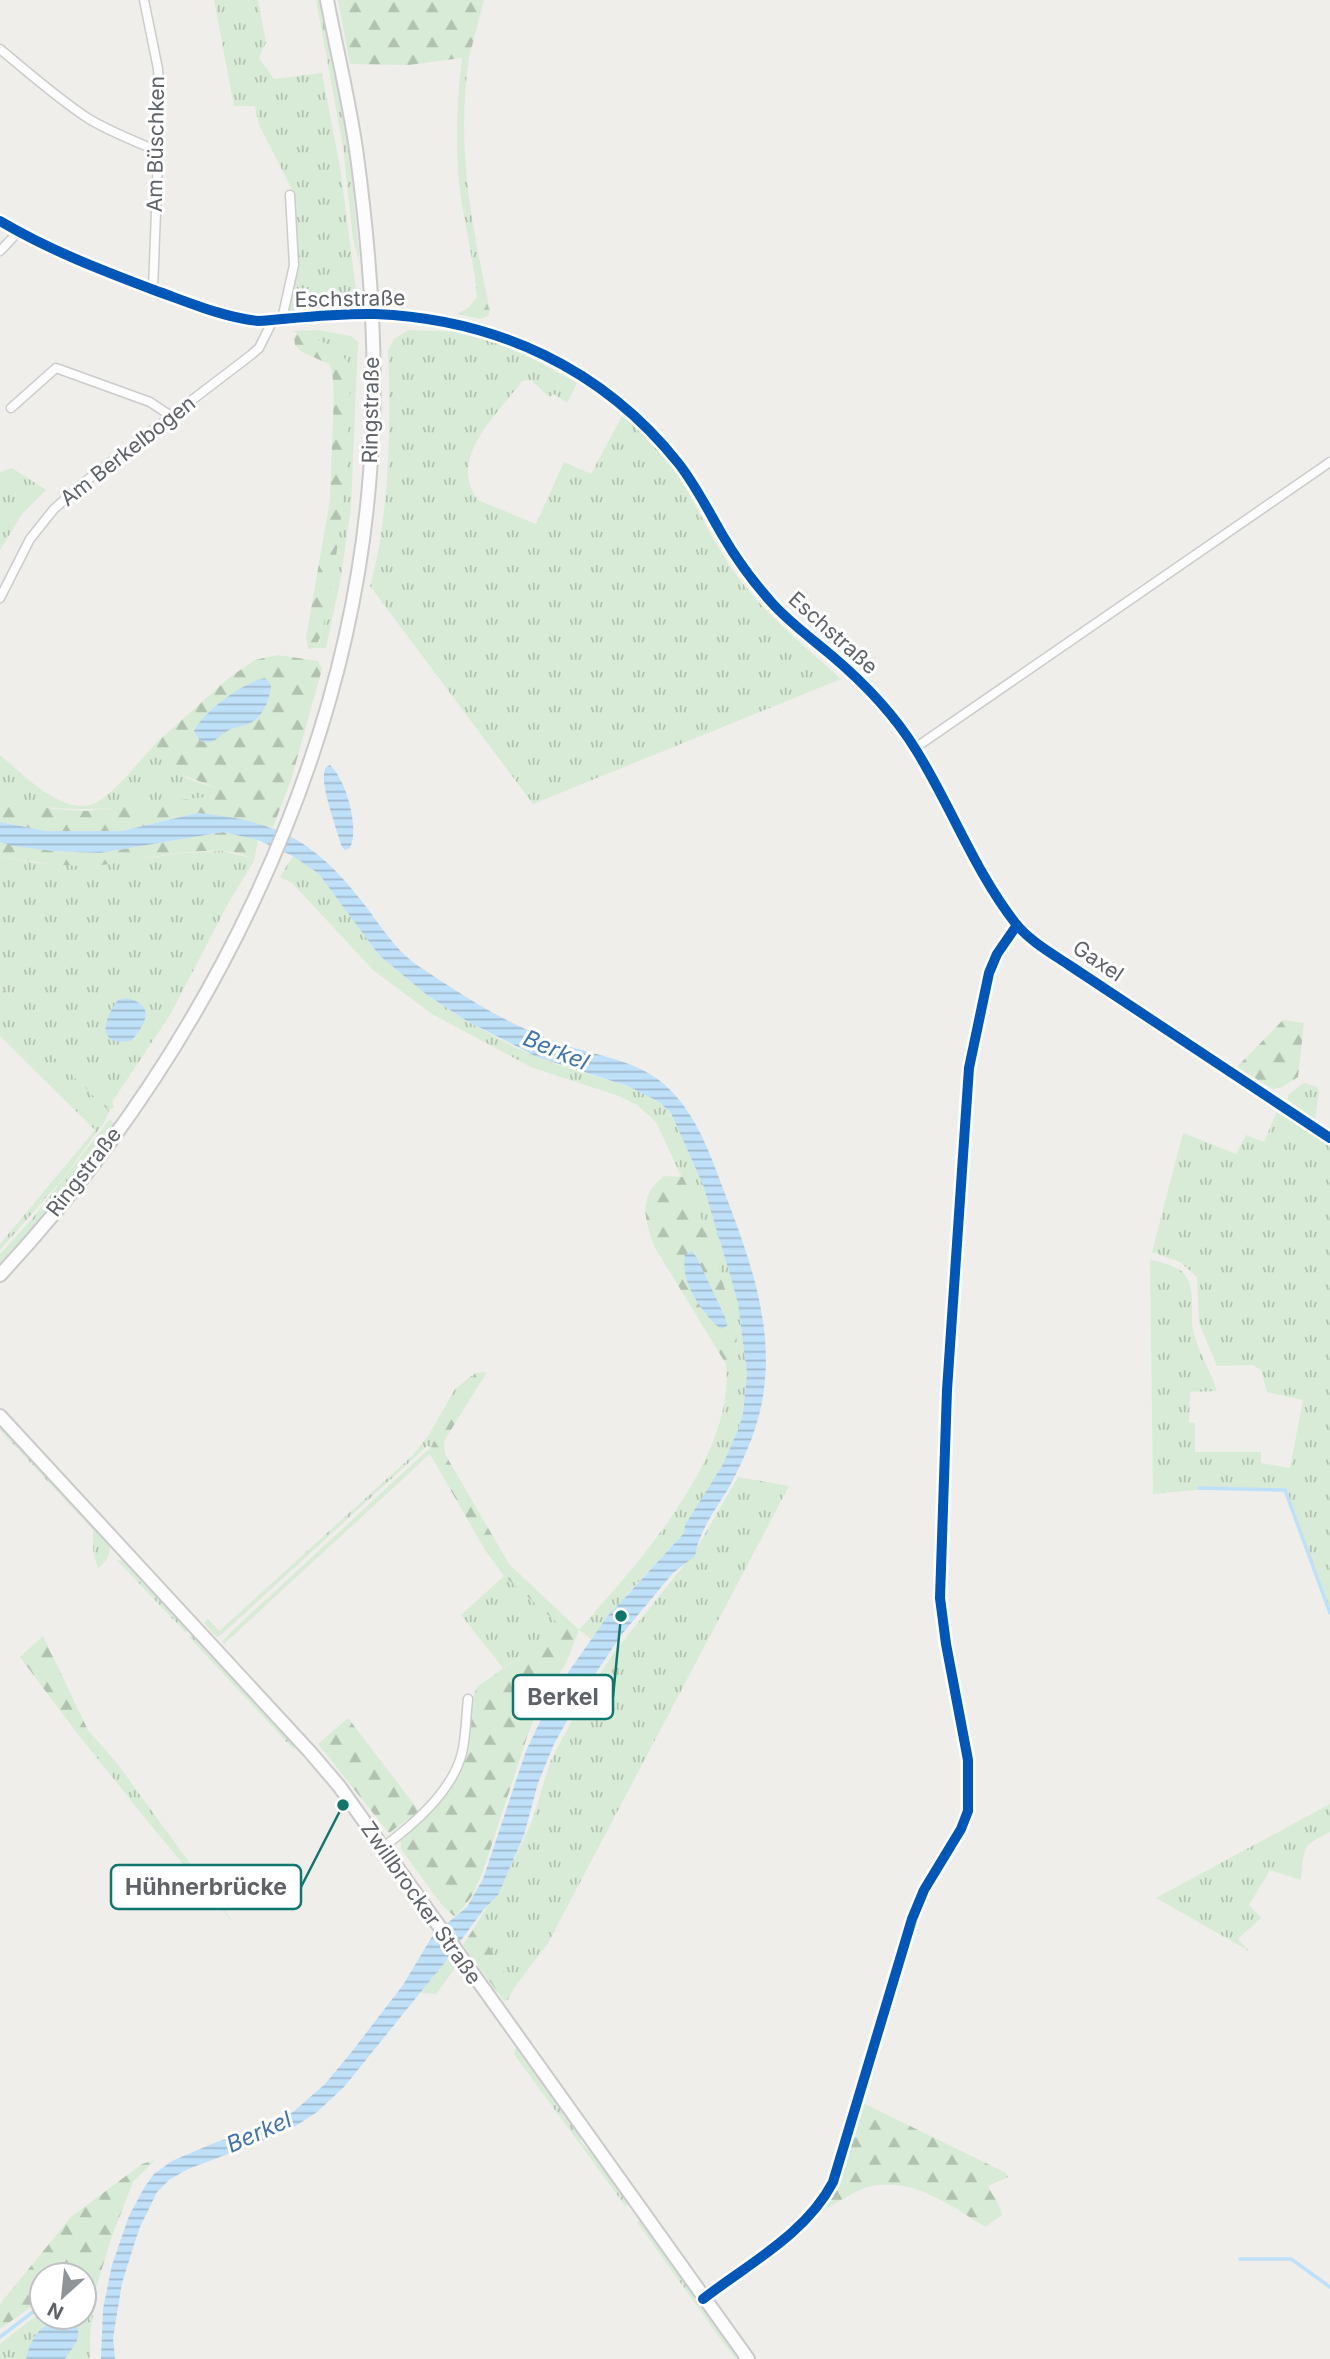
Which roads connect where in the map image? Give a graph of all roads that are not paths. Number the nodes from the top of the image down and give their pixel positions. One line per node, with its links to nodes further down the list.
1 (144, 0): 4 (street, Am Büschken)
2 (327, 0): 10 (main road, Ringstraße)
3 (0, 49): 4 (street)
4 (158, 151): 9 (street, Am Büschken)
5 (290, 195): 11 (street, Am Berkelbogen)
6 (0, 221): 7 (street, Eschstraße)
7 (18, 232): 8 (street); 9 (street, Eschstraße)
8 (0, 251)
9 (153, 290): 11 (street, Eschstraße)
10 (372, 314): 11 (street, Eschstraße); 16 (street, Eschstraße); 19 (main road, Ringstraße)
11 (277, 320): 13 (street, Am Berkelbogen)
12 (11, 408): 13 (street)
13 (171, 416): 15 (street, Am Berkelbogen)
14 (1330, 462): 16 (street)
15 (0, 598)
16 (915, 748): 17 (street, Gaxel)
17 (1017, 925): 18 (street, Gaxel); 23 (street)
18 (1330, 1138)
19 (0, 1275)
20 (0, 1416): 22 (main road, Zwillbrocker Straße)
21 (468, 1699): 22 (street)
22 (382, 1847): 23 (main road, Zwillbrocker Straße)
23 (703, 2299): 24 (main road, Zwillbrocker Straße)
24 (748, 2359)

